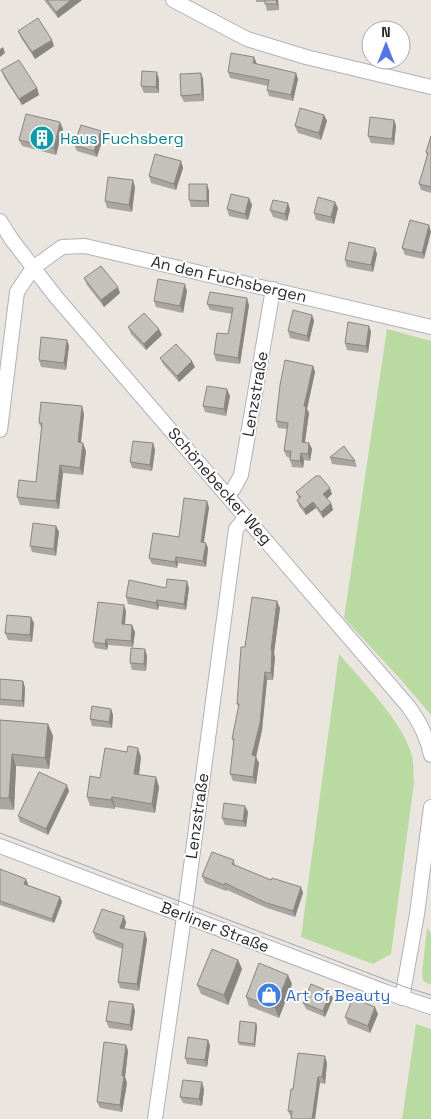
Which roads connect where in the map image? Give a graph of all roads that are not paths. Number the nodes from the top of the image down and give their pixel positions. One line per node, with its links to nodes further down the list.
1 (173, 0): 2 (street)
2 (431, 87)
3 (0, 221): 4 (street, Schönebecker Weg)
4 (33, 268): 5 (street, An den Fuchsbergen); 7 (street); 8 (street, Schönebecker Weg)
5 (273, 289): 6 (street, An den Fuchsbergen); 8 (street, Lenzstraße)
6 (431, 325)
7 (0, 430)
8 (228, 495): 9 (street, Schönebecker Weg)
9 (246, 517): 10 (street, Schönebecker Weg); 13 (street, Lenzstraße)
10 (431, 755)
11 (431, 806): 14 (street)
12 (0, 846): 13 (street, Berliner Straße)
13 (184, 915): 14 (street, Berliner Straße); 16 (street, Lenzstraße)
14 (402, 998): 15 (street, Berliner Straße)
15 (431, 1007)
16 (155, 1119)

